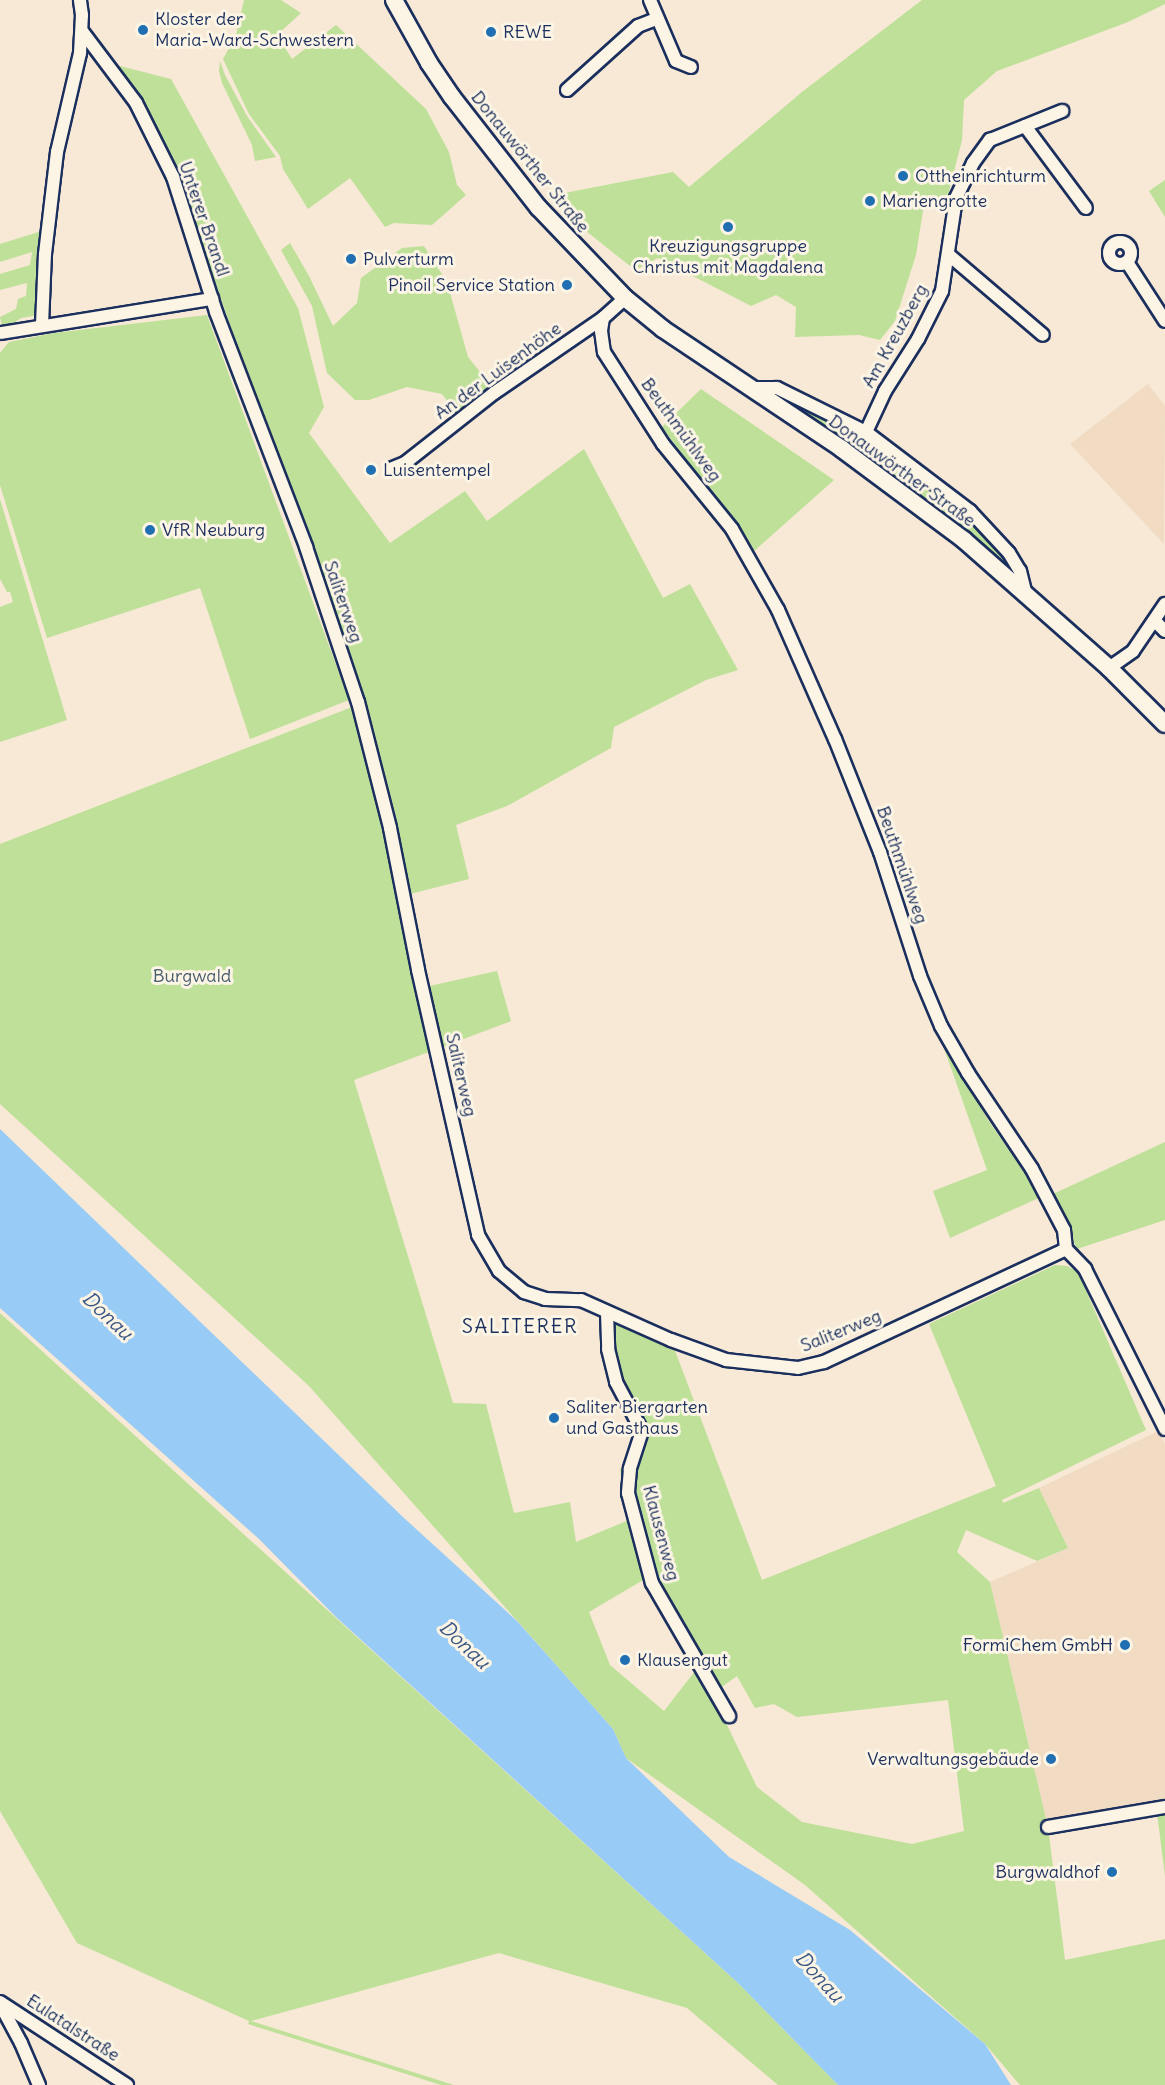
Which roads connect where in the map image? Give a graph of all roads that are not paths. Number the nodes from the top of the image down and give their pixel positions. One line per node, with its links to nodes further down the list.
1 (80, 0): 5 (street)
2 (393, 0): 13 (main road, Donauwörther Straße)
3 (650, 0): 4 (street)
4 (656, 19): 6 (street); 7 (street)
5 (82, 31): 14 (street, Unterer Brandl); 17 (street)
6 (691, 67)
7 (567, 90)
8 (1062, 111): 9 (street, Am Kreuzberg)
9 (1025, 126): 10 (street); 11 (street, Am Kreuzberg)
10 (1086, 208)
11 (949, 255): 19 (street); 21 (street, Am Kreuzberg)
12 (1127, 262): 16 (street)
13 (625, 298): 15 (street, An der Luisenhöhe); 20 (main road, Donauwörther Straße)
14 (212, 299): 17 (street); 30 (street, Saliterweg)
15 (603, 318): 22 (street, An der Luisenhöhe); 29 (street, Beuthmühlweg)
16 (1165, 321)
17 (42, 325): 18 (street)
18 (1, 333)
19 (1044, 335)
20 (752, 388): 21 (street, Donauwörther Straße); 23 (main road, Donauwörther Straße)
21 (866, 432): 23 (street, Donauwörther Straße)
22 (390, 469)
23 (1025, 591): 27 (main road, Donauwörther Straße)
24 (1165, 604): 25 (street)
25 (1155, 621): 26 (street); 27 (street)
26 (1165, 631)
27 (1109, 668): 28 (main road, Donauwörther Straße)
28 (1165, 724)
29 (1066, 1249): 30 (street, Saliterweg); 31 (street, Beuthmühlweg)
30 (607, 1313): 32 (street, Klausenweg)
31 (1165, 1429)
32 (729, 1716)
33 (1165, 1807): 34 (street)
34 (1048, 1827)
35 (0, 2003): 36 (street, Eulatalstraße); 37 (street, Eulatalstraße)
36 (39, 2085)
37 (127, 2085)

